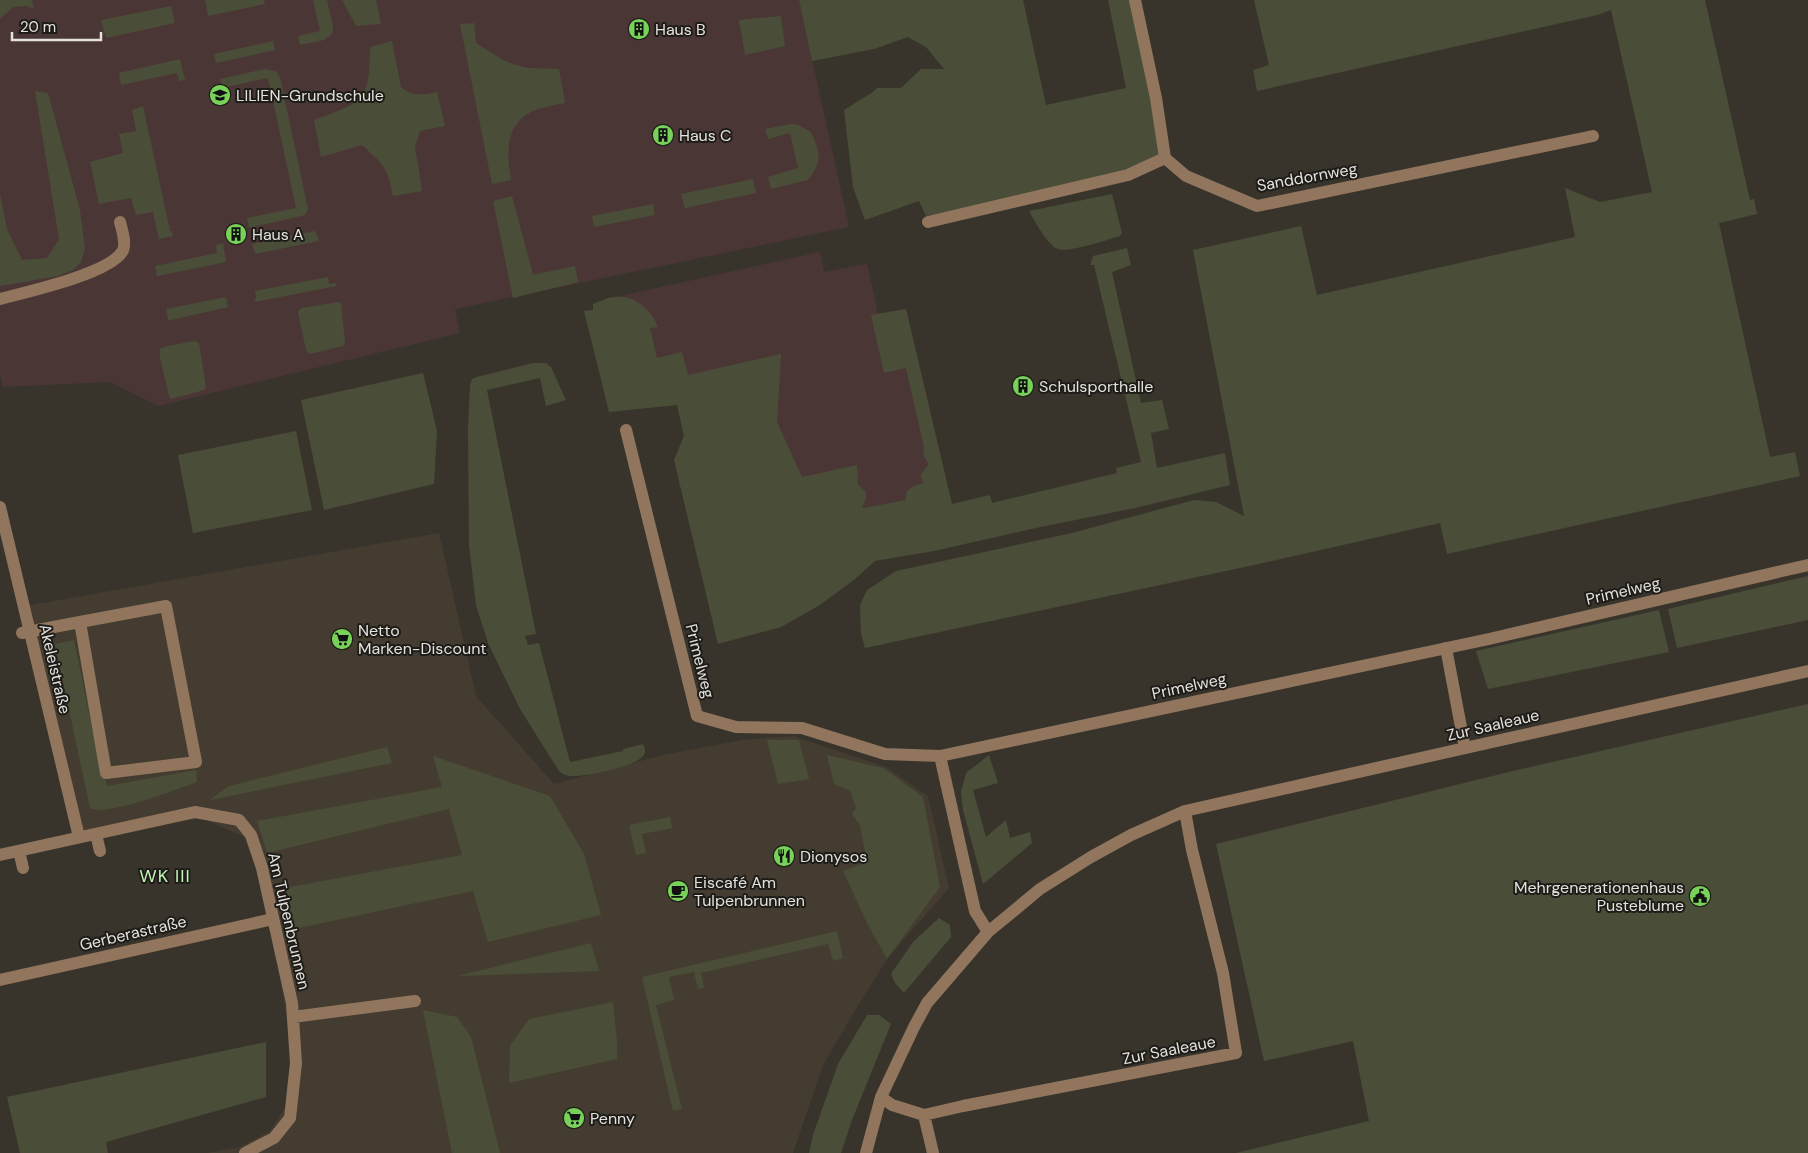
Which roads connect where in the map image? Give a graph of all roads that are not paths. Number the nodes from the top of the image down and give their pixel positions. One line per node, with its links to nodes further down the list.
1 (1135, 0): 3 (street)
2 (1593, 136): 3 (street, Sanddornweg)
3 (1165, 158): 5 (street)
4 (120, 222): 6 (street)
5 (928, 222)
6 (0, 299)
7 (626, 430): 15 (street, Primelweg)
8 (0, 507): 11 (street, Akeleistraße)
9 (1808, 565): 12 (street, Primelweg)
10 (80, 622): 10 (street); 11 (street)
11 (26, 632): 18 (street, Akeleistraße)
12 (1446, 648): 14 (street); 15 (street, Primelweg)
13 (1808, 671): 14 (street, Zur Saaleaue)
14 (1465, 748): 16 (street, Zur Saaleaue)
15 (940, 756): 24 (street)
16 (1185, 812): 24 (street, Zur Saaleaue); 29 (street, Zur Saaleaue)
17 (96, 834): 18 (street, Am Tulpenbrunnen); 20 (street); 23 (street, Am Tulpenbrunnen)
18 (79, 838): 19 (street)
19 (19, 851): 21 (street); 22 (street)
20 (100, 851)
21 (0, 855)
22 (23, 868)
23 (273, 919): 25 (street, Gerberastraße); 27 (street, Am Tulpenbrunnen)
24 (988, 932): 28 (street, Zur Saaleaue)
25 (0, 980)
26 (415, 1002): 27 (street)
27 (293, 1017): 30 (street, Am Tulpenbrunnen)
28 (881, 1097): 29 (street); 31 (street, Zur Saaleaue)
29 (924, 1115): 32 (street)
30 (245, 1153)
31 (866, 1153)
32 (933, 1153)

